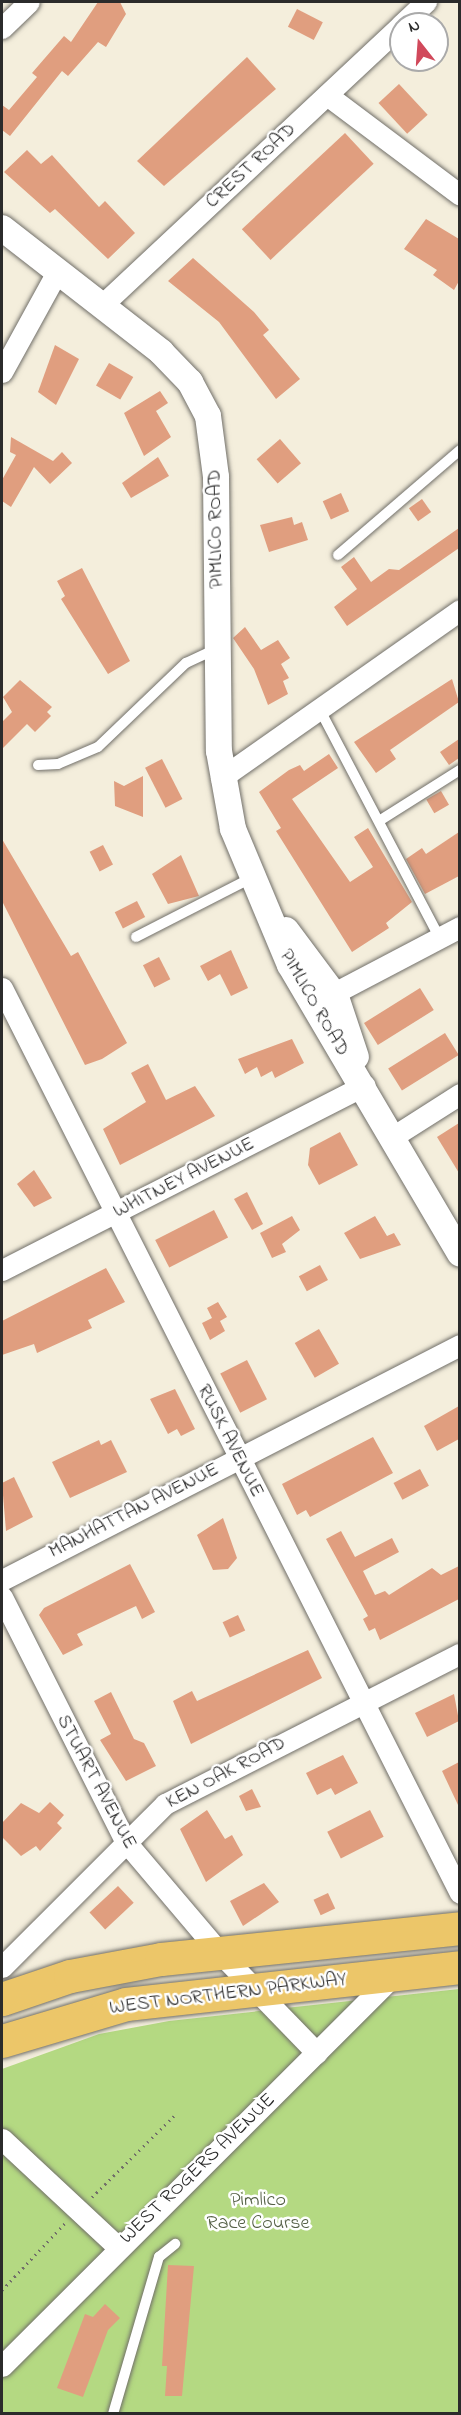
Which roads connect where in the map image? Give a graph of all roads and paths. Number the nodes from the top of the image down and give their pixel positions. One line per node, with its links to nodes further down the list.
1 (28, 2): 4 (street)
2 (426, 2): 3 (street, CREST ROAD)
3 (415, 12)
4 (2, 28)
5 (389, 36): 6 (street, CREST ROAD)
6 (327, 95): 7 (street); 10 (street, CREST ROAD)
7 (459, 195)
8 (2, 228): 9 (street, PIMLICO ROAD)
9 (57, 272): 10 (street, PIMLICO ROAD); 11 (street)
10 (101, 306): 15 (street, PIMLICO ROAD)
11 (2, 372)
12 (459, 450): 13 (lane)
13 (338, 555)
14 (459, 610): 16 (street)
15 (217, 649): 17 (lane); 19 (street, PIMLICO ROAD)
16 (320, 710): 19 (street); 20 (lane)
17 (38, 765)
18 (459, 770): 20 (lane)
19 (221, 778): 21 (street, PIMLICO ROAD)
20 (380, 821): 24 (lane)
21 (253, 877): 23 (lane); 26 (street, PIMLICO ROAD)
22 (459, 927): 24 (street)
23 (136, 937)
24 (440, 939): 26 (street)
25 (2, 988): 30 (street, RUSK AVENUE)
26 (324, 1000): 27 (street, PIMLICO ROAD)
27 (365, 1085): 29 (street, PIMLICO ROAD); 30 (street, WHITNEY AVENUE)
28 (459, 1094): 29 (street)
29 (394, 1136): 31 (street, PIMLICO ROAD)
30 (115, 1214): 32 (street, WHITNEY AVENUE); 34 (street, RUSK AVENUE)
31 (459, 1254)
32 (2, 1270)
33 (459, 1345): 34 (street, MANHATTAN AVENUE)
34 (238, 1458): 35 (street, MANHATTAN AVENUE); 38 (street, RUSK AVENUE)
35 (2, 1580)
36 (2, 1597): 39 (street, STUART AVENUE)
37 (459, 1654): 38 (street, KEN OAK ROAD)
38 (363, 1702): 39 (street, KEN OAK ROAD); 40 (street, RUSK AVENUE)
39 (125, 1841): 42 (street, STUART AVENUE); 43 (street, KEN OAK ROAD)
40 (459, 1893)
41 (459, 1928): 42 (main road, WEST NORTHERN PARKWAY)
42 (220, 1953): 46 (street, STUART AVENUE); 47 (main road, WEST NORTHERN PARKWAY)
43 (2, 1967)
44 (459, 1967): 45 (main road, WEST NORTHERN PARKWAY)
45 (395, 1974): 46 (main road, WEST NORTHERN PARKWAY); 49 (street, WEST ROGERS AVENUE)
46 (254, 1988): 48 (main road, WEST NORTHERN PARKWAY); 49 (street, STUART AVENUE)
47 (2, 1999)
48 (2, 2041)
49 (317, 2052): 54 (street, WEST ROGERS AVENUE)
50 (176, 2114): 52 (path)
51 (2, 2139): 52 (street)
52 (78, 2210): 54 (street); 55 (path)
53 (175, 2244): 57 (lane)
54 (118, 2247): 56 (street, WEST ROGERS AVENUE)
55 (2, 2290)
56 (2, 2366)
57 (113, 2414)

